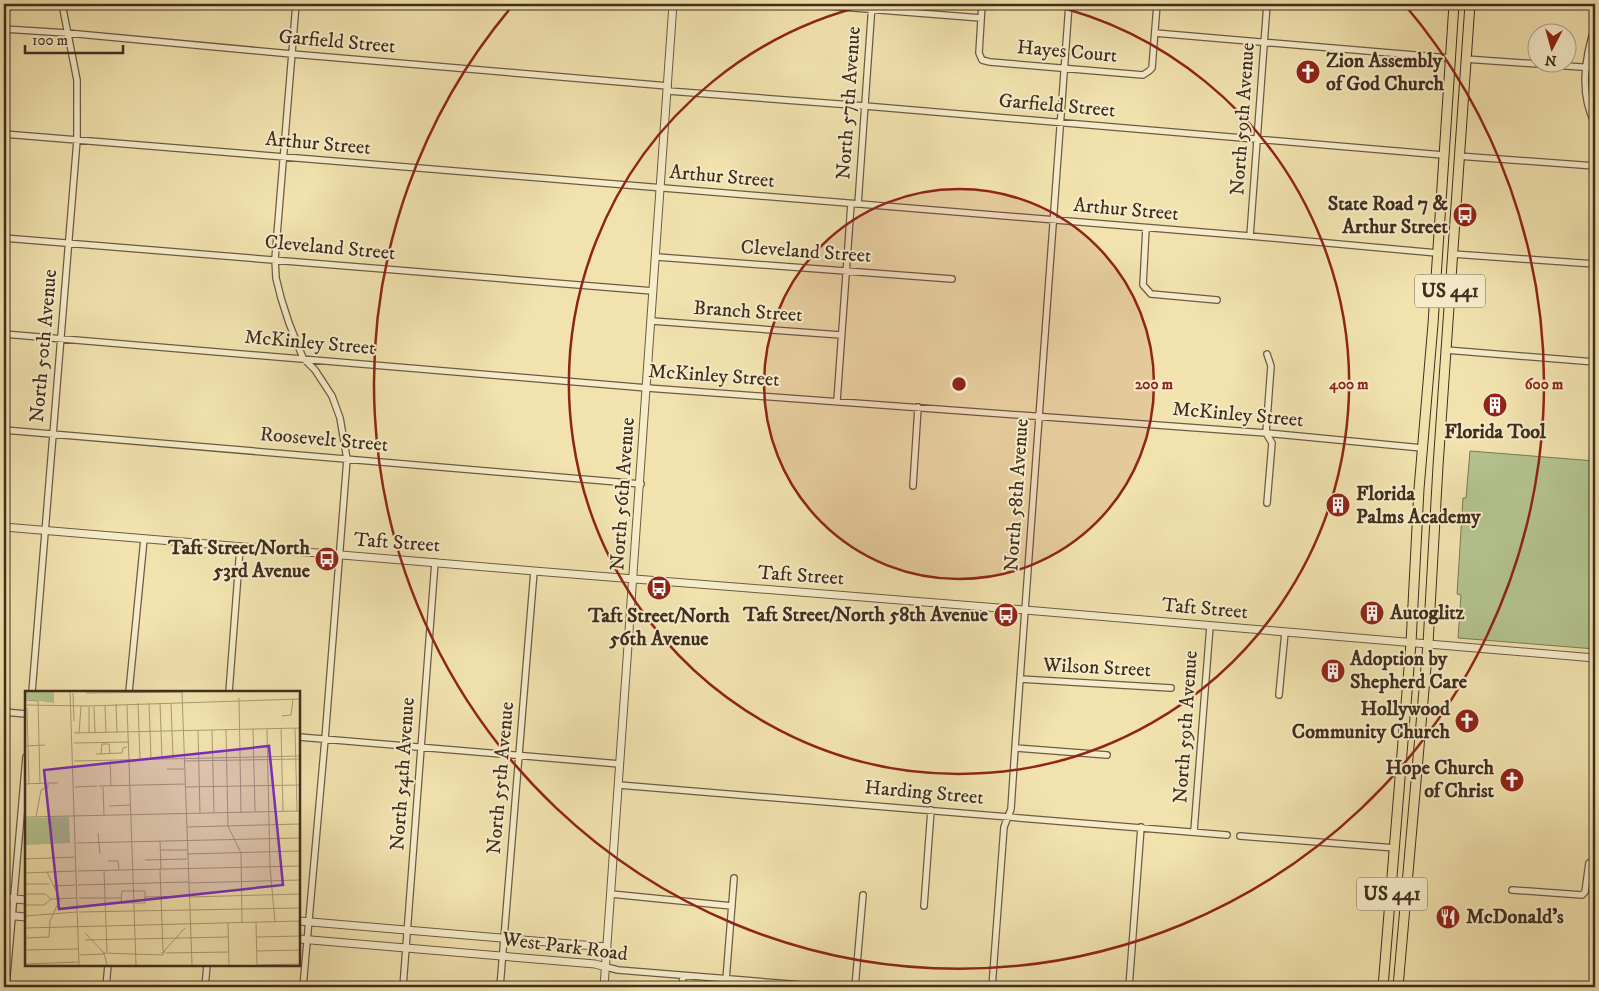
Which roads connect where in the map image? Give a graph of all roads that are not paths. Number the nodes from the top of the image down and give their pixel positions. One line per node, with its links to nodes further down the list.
1 (62, 4): 15 (street, North 50th Avenue)
2 (296, 4): 19 (street)
3 (673, 4): 26 (street, North 56th Avenue)
4 (804, 4): 11 (street)
5 (982, 4): 12 (street)
6 (1069, 4): 24 (street, North 58th Avenue)
7 (1156, 4): 16 (street)
8 (1267, 4): 17 (street, North 59th Avenue)
9 (1454, 4): 18 (main road, US 441)
10 (1470, 4): 21 (main road, US 441)
11 (872, 6): 12 (street); 27 (street, North 57th Avenue)
12 (981, 18): 24 (street, Hayes Court)
13 (1595, 26): 22 (street)
14 (4, 29): 15 (street, Garfield Street)
15 (67, 33): 19 (street, Garfield Street); 31 (street, North 50th Avenue)
16 (1155, 33): 17 (street); 24 (street, Hayes Court)
17 (1265, 42): 20 (street); 32 (street, North 59th Avenue)
18 (1451, 42): 20 (main road, US 441); 21 (main road)
19 (292, 54): 26 (street, Garfield Street); 35 (street)
20 (1450, 58): 25 (main road); 33 (main road, US 441)
21 (1465, 59): 22 (street); 25 (main road, US 441)
22 (1585, 68): 23 (street); 29 (street)
23 (1595, 68)
24 (1064, 69): 28 (street, North 58th Avenue)
25 (1464, 77): 34 (main road, US 441)
26 (668, 89): 27 (street, Garfield Street); 37 (street, North 56th Avenue)
27 (865, 106): 28 (street, Garfield Street); 39 (street, North 57th Avenue)
28 (1061, 123): 32 (street, Garfield Street); 40 (street, North 58th Avenue)
29 (1595, 124)
30 (4, 134): 31 (street, Arthur Street)
31 (77, 140): 35 (street, Arthur Street); 44 (street, North 50th Avenue)
32 (1257, 140): 33 (street, Garfield Street); 42 (street, North 59th Avenue)
33 (1443, 155): 45 (main road, US 441)
34 (1458, 156): 36 (street); 46 (main road, US 441)
35 (283, 157): 37 (street, Arthur Street); 48 (street)
36 (1595, 166)
37 (661, 188): 38 (street, Arthur Street); 47 (street, North 56th Avenue)
38 (851, 204): 39 (street, Arthur Street); 50 (street, North 57th Avenue)
39 (858, 204): 40 (street, Arthur Street)
40 (1054, 220): 41 (street, Arthur Street); 66 (street, North 58th Avenue)
41 (1146, 228): 42 (street, Arthur Street); 53 (street)
42 (1250, 236): 45 (street, Arthur Street)
43 (4, 238): 44 (street, Cleveland Street)
44 (69, 243): 48 (street, Cleveland Street); 58 (street, North 50th Avenue)
45 (1437, 253): 55 (main road, US 441)
46 (1453, 254): 49 (street); 59 (main road, US 441)
47 (657, 257): 50 (street, Cleveland Street); 52 (street, North 56th Avenue)
48 (275, 259): 52 (street, Cleveland Street); 61 (street)
49 (1595, 264)
50 (846, 271): 51 (street, Cleveland Street); 57 (street, North 57th Avenue)
51 (952, 280)
52 (653, 291): 54 (street, North 56th Avenue)
53 (1218, 300)
54 (652, 321): 57 (street, Branch Street); 63 (street, North 56th Avenue)
55 (1432, 332): 59 (main road); 70 (main road, US 441)
56 (4, 334): 58 (street, McKinley Street)
57 (841, 335): 64 (street, North 57th Avenue)
58 (60, 339): 61 (street, McKinley Street); 69 (street, North 50th Avenue)
59 (1446, 350): 62 (street); 72 (main road, US 441)
60 (1268, 354): 68 (street)
61 (303, 358): 63 (street, McKinley Street); 71 (street)
62 (1595, 362)
63 (647, 388): 64 (street, McKinley Street); 73 (street, North 56th Avenue)
64 (837, 401): 65 (street, McKinley Street)
65 (918, 407): 66 (street, McKinley Street); 74 (street)
66 (1039, 416): 68 (street, McKinley Street); 84 (street, North 58th Avenue)
67 (4, 430): 69 (street, Roosevelt Street)
68 (1266, 433): 70 (street, McKinley Street); 75 (street)
69 (53, 434): 71 (street, Roosevelt Street); 77 (street, North 50th Avenue)
70 (1422, 448): 72 (main road); 87 (main road, US 441)
71 (347, 459): 73 (street, Roosevelt Street); 80 (street)
72 (1438, 466): 88 (main road, US 441)
73 (641, 484): 83 (street, North 56th Avenue)
74 (912, 486)
75 (1268, 503)
76 (4, 527): 77 (street, Taft Street)
77 (45, 531): 78 (street, Taft Street); 92 (street, North 50th Avenue)
78 (144, 539): 79 (street, Taft Street); 93 (street)
79 (240, 548): 80 (street, Taft Street); 94 (street)
80 (339, 555): 81 (street, Taft Street); 99 (street)
81 (435, 562): 82 (street, Taft Street); 100 (street, North 54th Avenue)
82 (534, 571): 83 (street, Taft Street); 102 (street, North 55th Avenue)
83 (633, 579): 84 (street, Taft Street); 104 (street, North 56th Avenue)
84 (1025, 610): 85 (street, Taft Street); 90 (street, North 58th Avenue)
85 (1210, 626): 86 (street, Taft Street); 112 (street, North 59th Avenue)
86 (1285, 632): 87 (street, Taft Street); 95 (street)
87 (1411, 643): 88 (street, Taft Street); 108 (main road, US 441)
88 (1428, 644): 89 (street, Taft Street); 111 (main road, US 441)
89 (1595, 658)
90 (1020, 679): 91 (street, Wilson Street); 101 (street, North 58th Avenue)
91 (1171, 688)
92 (32, 691)
93 (129, 691)
94 (228, 691)
95 (1280, 695)
96 (4, 712): 97 (street)
97 (25, 714)
98 (300, 737): 99 (street)
99 (325, 739): 100 (street); 131 (street)
100 (422, 747): 102 (street); 132 (street, North 54th Avenue)
101 (1015, 748): 103 (street); 109 (street, North 58th Avenue)
102 (520, 756): 104 (street); 133 (street, North 55th Avenue)
103 (1107, 756)
104 (620, 764): 106 (street, North 56th Avenue)
105 (25, 769): 123 (street)
106 (619, 785): 107 (street, Harding Street); 120 (street, North 56th Avenue)
107 (931, 810): 109 (street, Harding Street); 126 (street)
108 (1398, 814): 111 (main road); 115 (main road, US 441)
109 (1008, 816): 110 (street, Harding Street); 156 (street, North 58th Avenue)
110 (1141, 827): 112 (street, Harding Street); 157 (street)
111 (1411, 828): 117 (main road, US 441)
112 (1194, 831): 113 (street, Harding Street)
113 (1227, 834)
114 (1240, 836): 115 (street)
115 (1396, 848): 117 (main road); 144 (main road, US 441)
116 (1595, 859): 119 (street)
117 (1408, 864): 158 (main road, US 441)
118 (734, 878): 125 (street)
119 (1512, 890)
120 (611, 894): 125 (street); 136 (street, North 56th Avenue)
121 (863, 895): 155 (street)
122 (4, 898): 123 (street)
123 (14, 899): 124 (street); 128 (street)
124 (25, 900)
125 (732, 906): 143 (street)
126 (924, 906)
127 (4, 915): 128 (street)
128 (12, 916): 129 (street); 146 (street)
129 (25, 917)
130 (300, 921): 131 (street, West Park Road)
131 (309, 922): 132 (street, West Park Road); 135 (street)
132 (408, 930): 133 (street, West Park Road); 137 (street, North 54th Avenue)
133 (505, 938): 136 (street, West Park Road); 138 (street, North 55th Avenue)
134 (300, 939): 135 (street, West Park Road)
135 (307, 940): 137 (street, West Park Road); 149 (street)
136 (607, 946): 141 (street, North 56th Avenue)
137 (406, 948): 138 (street, West Park Road); 150 (street, North 54th Avenue)
138 (503, 956): 141 (street, West Park Road); 151 (street, North 55th Avenue)
139 (108, 966): 147 (street)
140 (207, 966): 148 (street)
141 (606, 967): 142 (street, West Park Road); 152 (street, North 56th Avenue)
142 (683, 976): 143 (street, West Park Road); 153 (street)
143 (726, 980): 145 (street, West Park Road)
144 (1384, 984)
145 (761, 985): 154 (street, West Park Road)
146 (6, 987)
147 (106, 987)
148 (205, 987)
149 (304, 987)
150 (402, 987)
151 (500, 987)
152 (604, 987)
153 (682, 987)
154 (828, 987)
155 (855, 987)
156 (992, 987)
157 (1129, 987)
158 (1398, 987)

